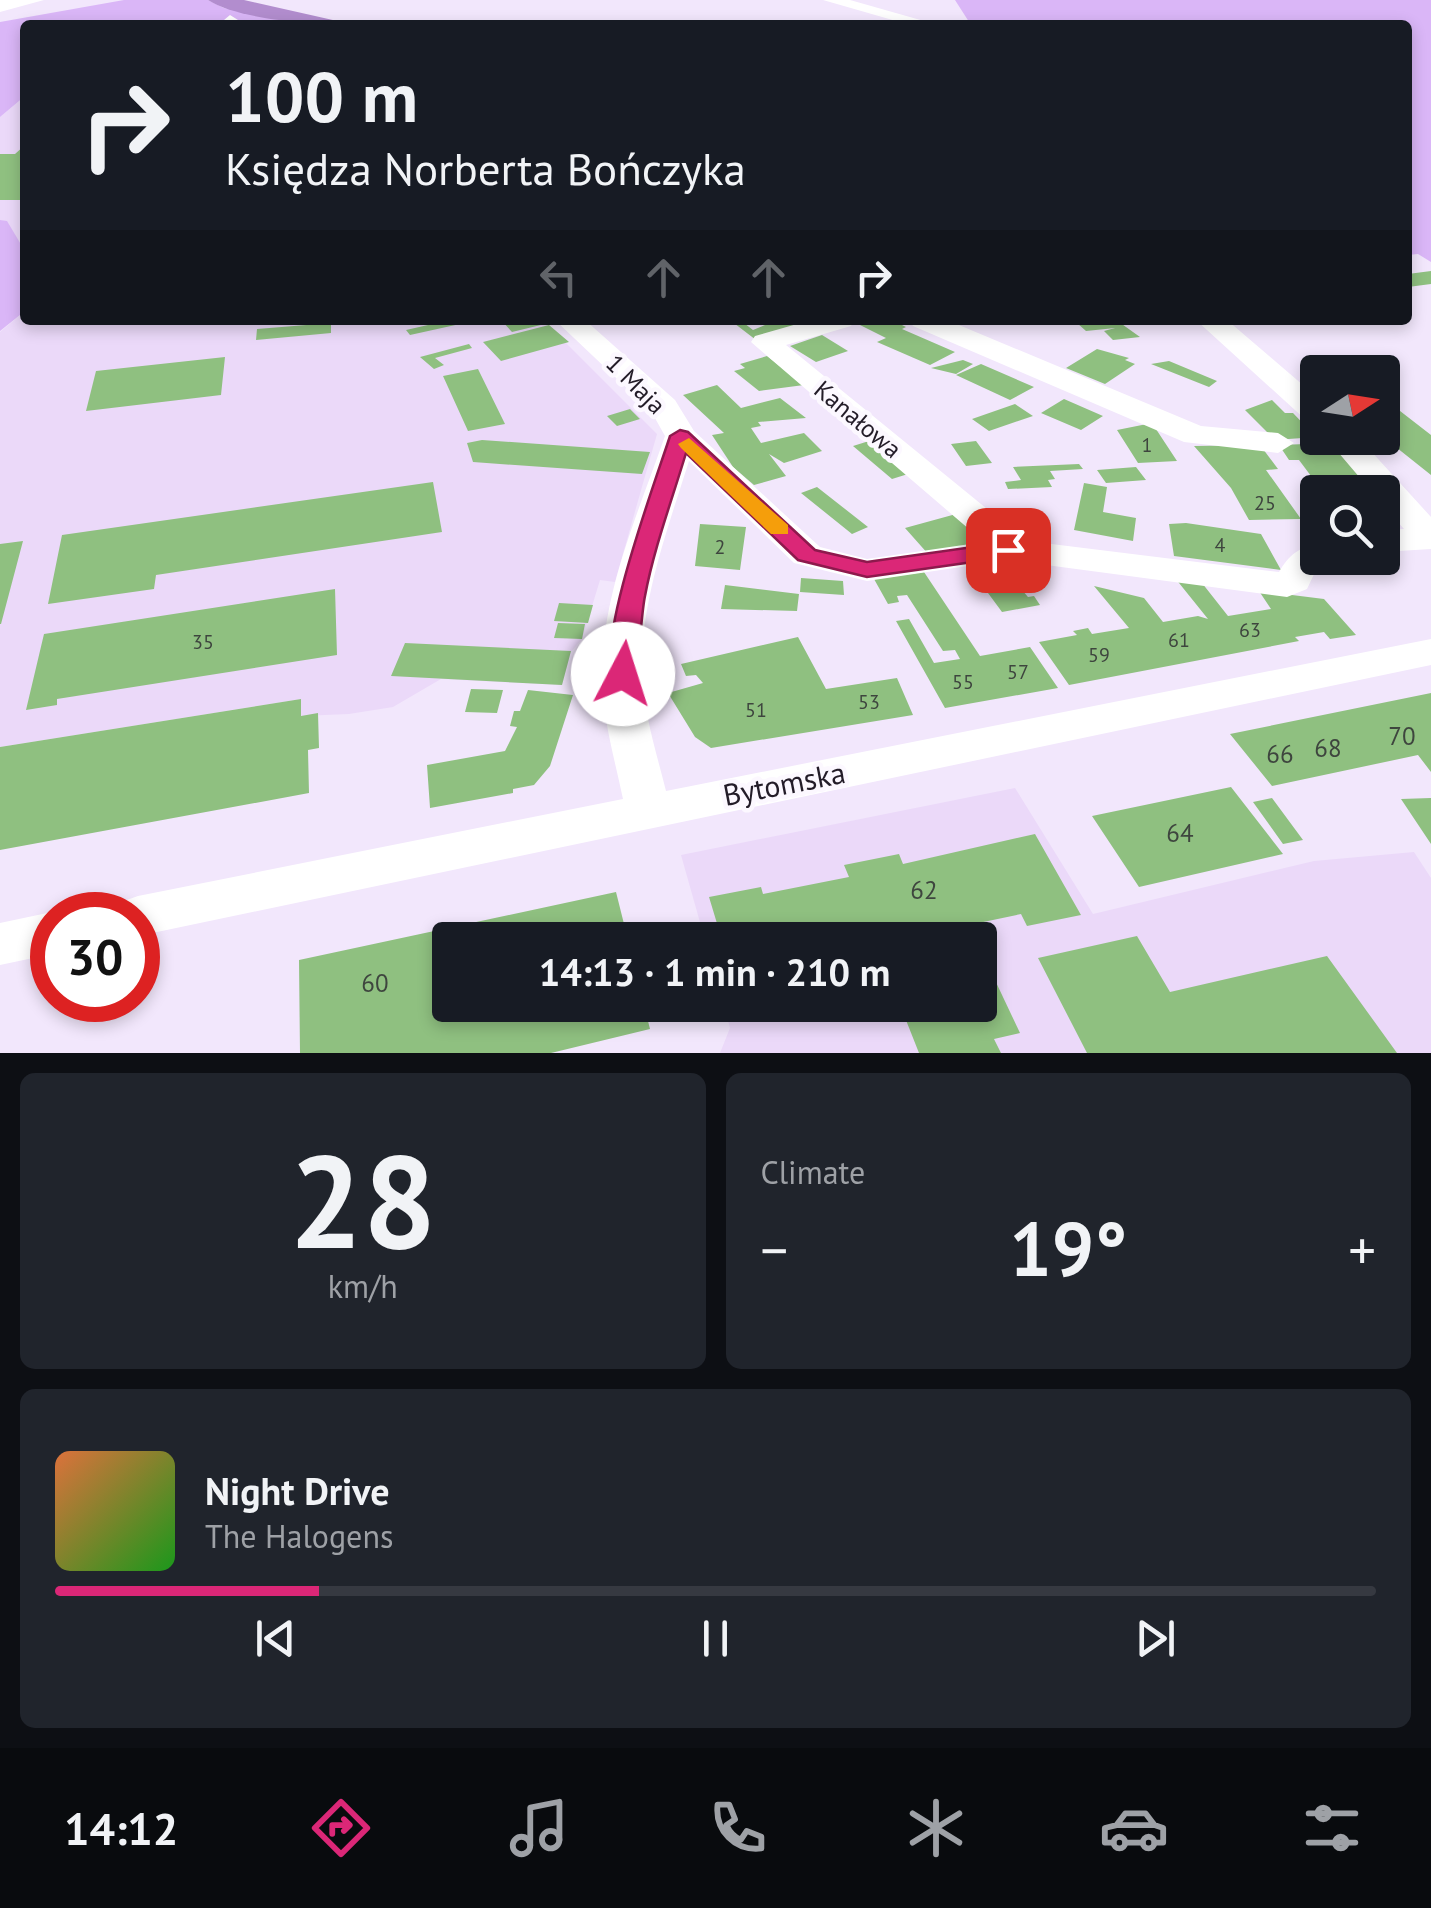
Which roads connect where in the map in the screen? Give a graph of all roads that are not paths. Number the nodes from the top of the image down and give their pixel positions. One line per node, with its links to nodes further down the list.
1 (34, 0): 3 (main road)
2 (831, 0): 5 (street)
3 (1, 2)
4 (917, 4): 5 (street)
5 (894, 14): 6 (street)
6 (914, 20)
7 (575, 325): 12 (street, 1 Maja)
8 (825, 325): 17 (street, Kanałowa)
9 (935, 325): 13 (street)
10 (1216, 325): 11 (street)
11 (1300, 398)
12 (680, 436): 17 (street); 20 (street, 1 Maja)
13 (1278, 443)
14 (1357, 455): 15 (street)
15 (1431, 538): 16 (street)
16 (1400, 541)
17 (1008, 550): 18 (street)
18 (1300, 565)
19 (1431, 652): 20 (street, Bytomska)
20 (648, 810): 21 (street, Bytomska)
21 (160, 911)
22 (30, 938): 23 (street)
23 (0, 944)

